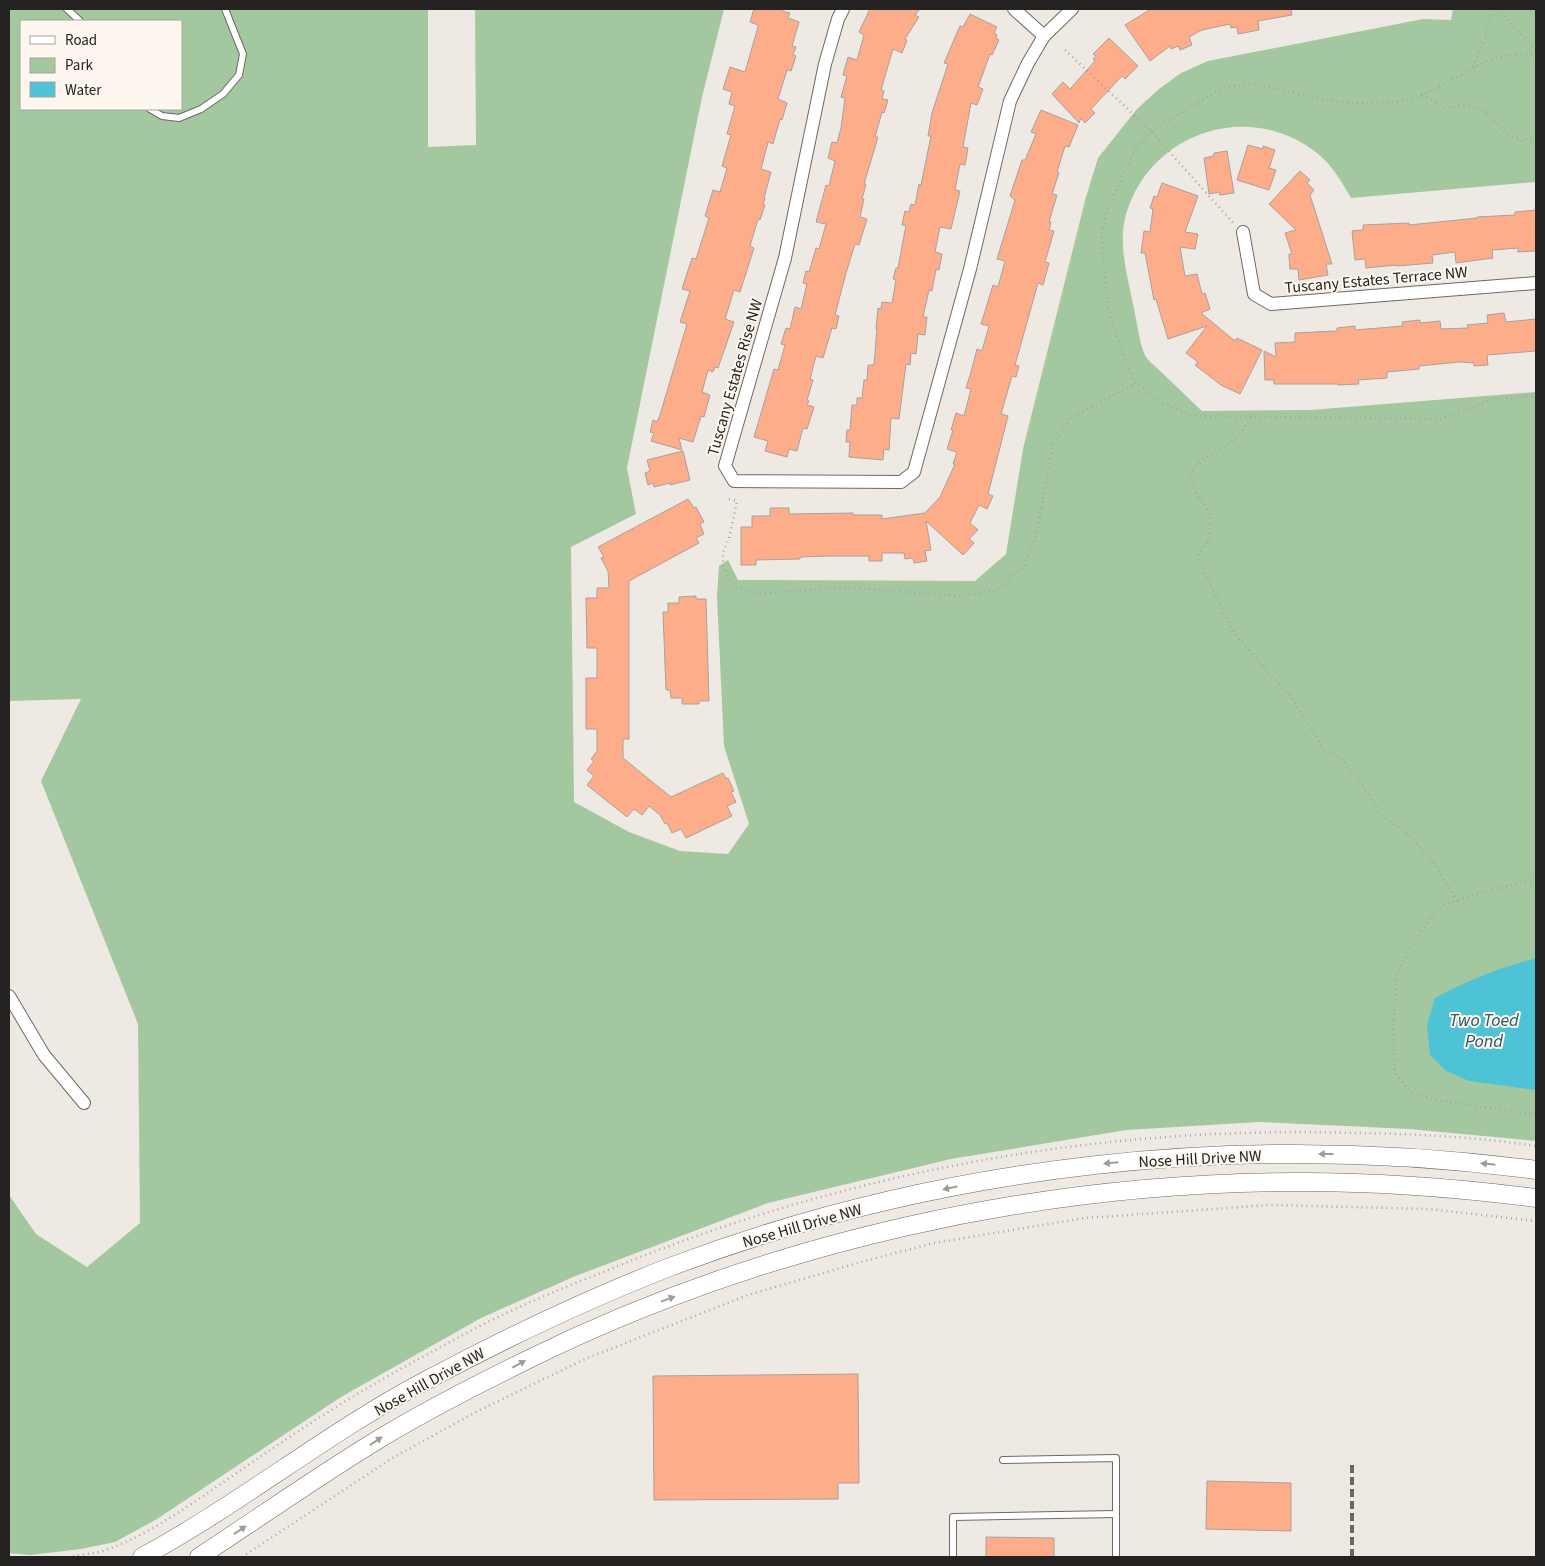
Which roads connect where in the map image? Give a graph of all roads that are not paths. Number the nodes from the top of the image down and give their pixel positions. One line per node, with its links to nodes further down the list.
1 (68, 9): 6 (lane)
2 (225, 9): 8 (lane)
3 (843, 9): 7 (street, Tuscany Estates Rise NW)
4 (1014, 9): 7 (street)
5 (1072, 9): 7 (street, Tuscany Estates Rise NW)
6 (79, 20)
7 (1044, 36)
8 (152, 110)
9 (1243, 232): 10 (street, Tuscany Estates Terrace NW)
10 (1536, 283)
11 (9, 996): 12 (street)
12 (84, 1103)
13 (1536, 1170): 17 (street, Nose Hill Drive NW, one-way to 17)
14 (1536, 1198): 18 (street, Nose Hill Drive NW, one-way to 14)
15 (1003, 1460): 16 (lane)
16 (1116, 1514): 19 (lane); 20 (lane)
17 (142, 1557)
18 (199, 1557)
19 (953, 1557)
20 (1116, 1557)

